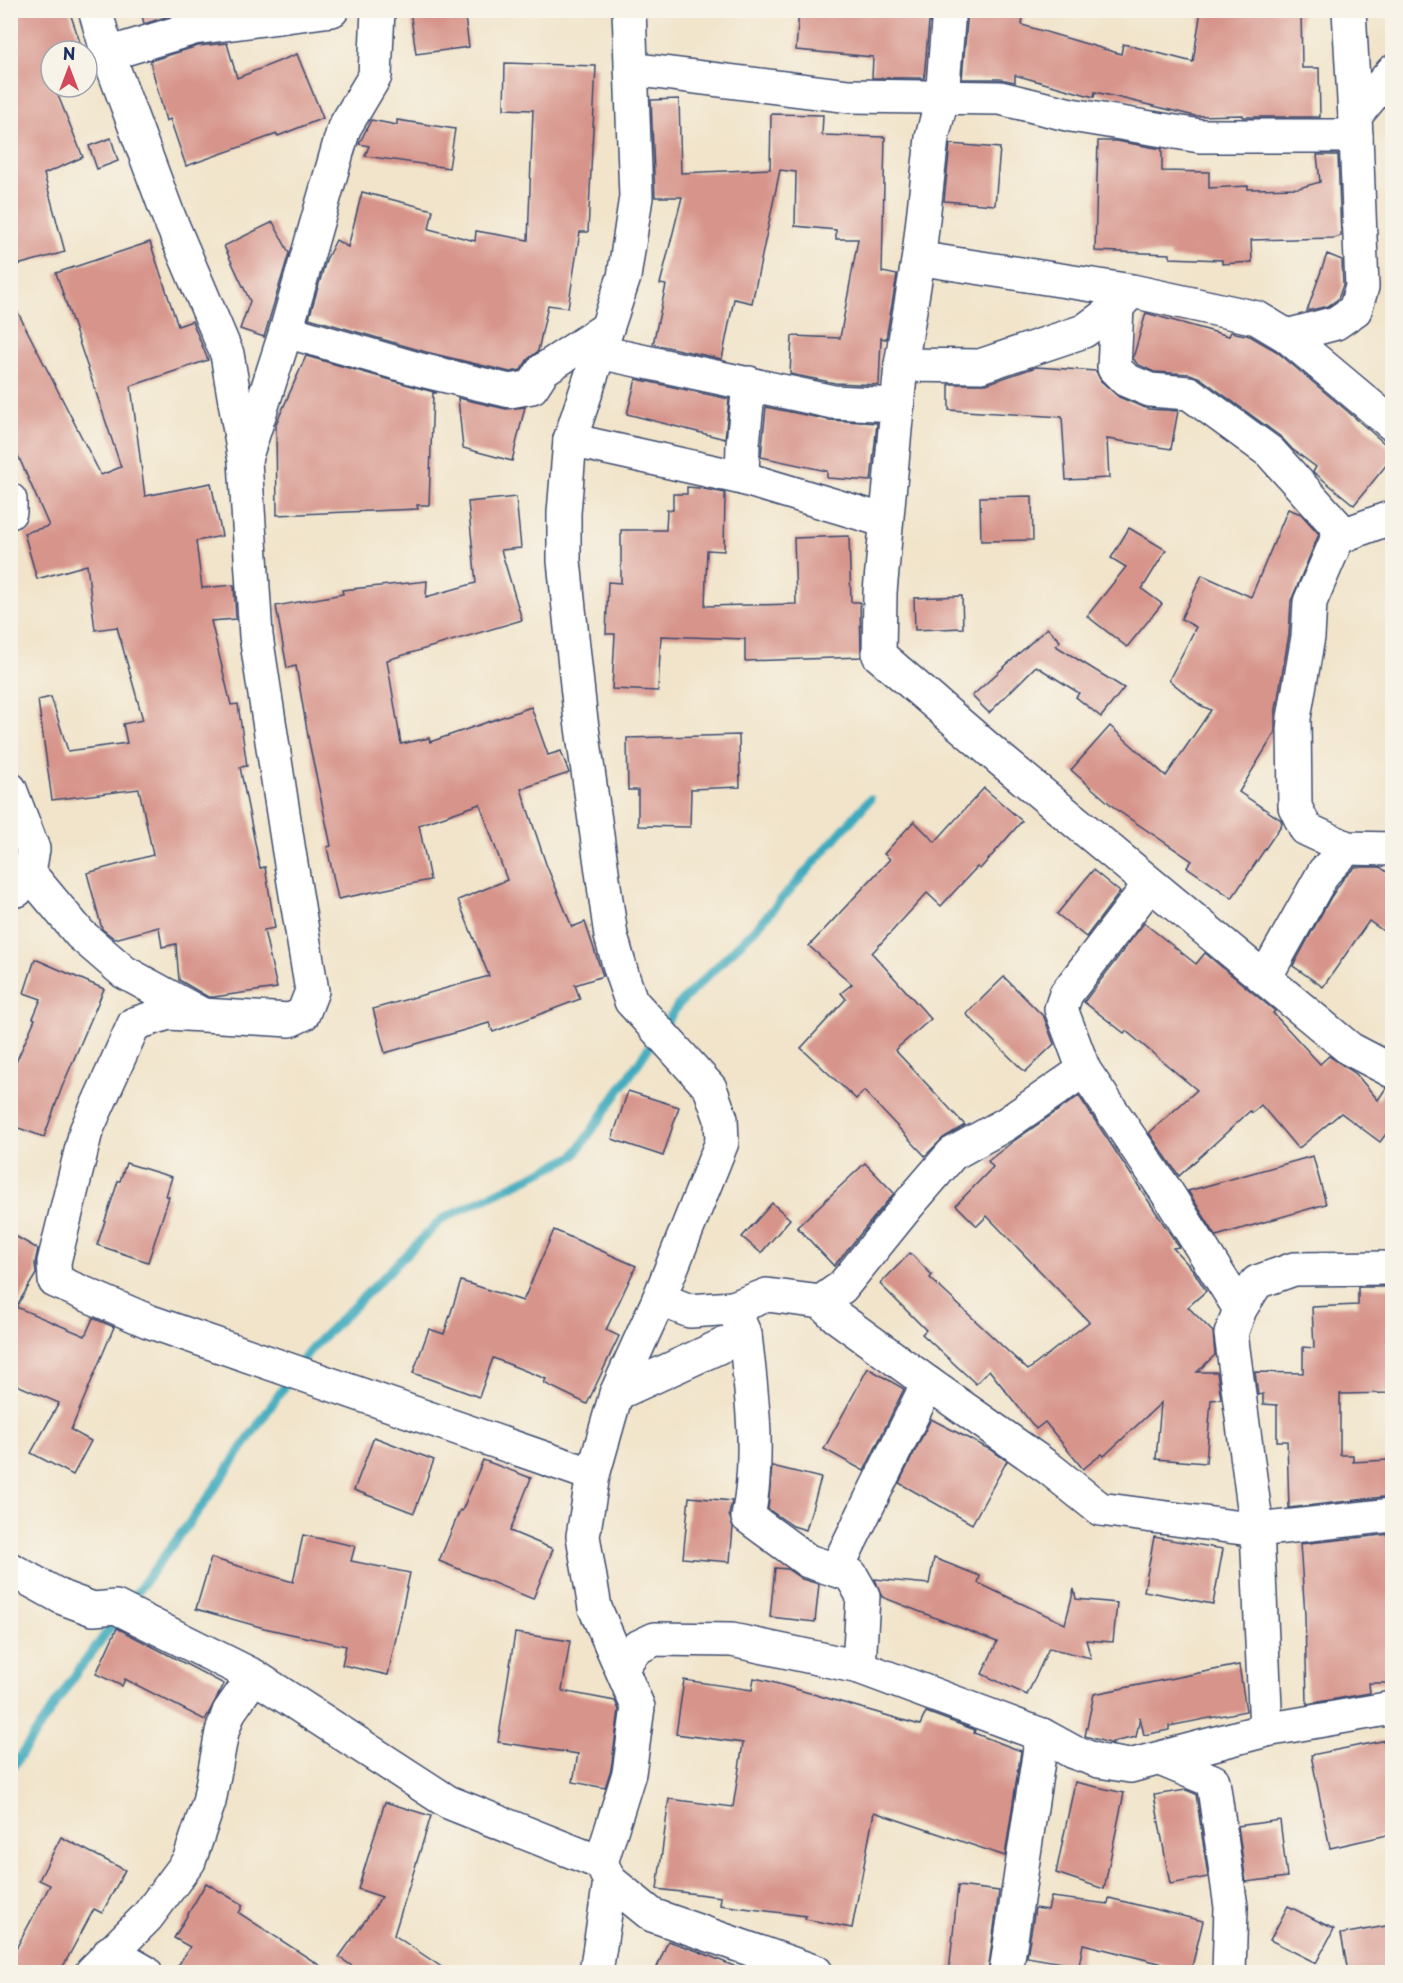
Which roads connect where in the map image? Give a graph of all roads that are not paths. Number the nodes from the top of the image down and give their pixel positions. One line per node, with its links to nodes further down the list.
1 (95, 10): 7 (street)
2 (332, 10): 7 (street)
3 (378, 10): 14 (street)
4 (629, 10): 8 (street)
5 (949, 10): 10 (street)
6 (1349, 10): 11 (street)
7 (108, 54): 23 (street)
8 (631, 69): 10 (street); 16 (street)
9 (1392, 72): 11 (street)
10 (942, 98): 11 (street); 12 (street)
11 (1356, 126): 15 (street)
12 (919, 255): 13 (street); 17 (street)
13 (1124, 299): 15 (street); 17 (street); 29 (street)
14 (286, 331): 18 (street); 23 (street)
15 (1287, 336): 21 (street)
16 (603, 340): 18 (street); 19 (street); 22 (street)
17 (901, 365): 20 (street)
18 (543, 370): 22 (street)
19 (749, 383): 20 (street); 24 (street)
20 (898, 405): 27 (street)
21 (1392, 424)
22 (574, 428): 24 (street); 42 (street)
23 (245, 461): 37 (street)
24 (742, 477): 27 (street)
25 (10, 500): 26 (street)
26 (10, 512)
27 (886, 521): 34 (street)
28 (1392, 522): 29 (street)
29 (1345, 535): 31 (street)
30 (10, 789): 33 (street)
31 (1347, 848): 32 (street); 36 (street)
32 (1392, 849)
33 (20, 881): 35 (street)
34 (1150, 884): 36 (street); 39 (street)
35 (124, 972): 37 (street); 38 (street)
36 (1262, 976): 40 (street)
37 (201, 1014): 38 (street)
38 (134, 1024): 48 (street)
39 (1084, 1070): 43 (street); 44 (street)
40 (1392, 1071)
41 (1392, 1268): 44 (street)
42 (659, 1299): 45 (street); 47 (street)
43 (821, 1302): 45 (street); 46 (street)
44 (1240, 1309): 50 (street)
45 (739, 1322): 47 (street); 52 (street)
46 (928, 1383): 50 (street); 52 (street)
47 (616, 1394): 48 (street)
48 (593, 1475): 53 (street)
49 (1392, 1515): 50 (street)
50 (1257, 1530): 57 (street)
51 (10, 1569): 55 (street)
52 (836, 1570): 54 (street)
53 (622, 1667): 54 (street); 60 (street)
54 (859, 1667): 58 (street)
55 (254, 1676): 60 (street); 61 (street)
56 (1392, 1708): 57 (street)
57 (1266, 1730): 59 (street)
58 (1042, 1735): 59 (street); 65 (street)
59 (1160, 1759): 66 (street)
60 (606, 1872): 63 (street); 64 (street)
61 (101, 1963): 62 (street)
62 (145, 1972)
63 (596, 1972)
64 (816, 1972)
65 (1006, 1972)
66 (1229, 1972)

